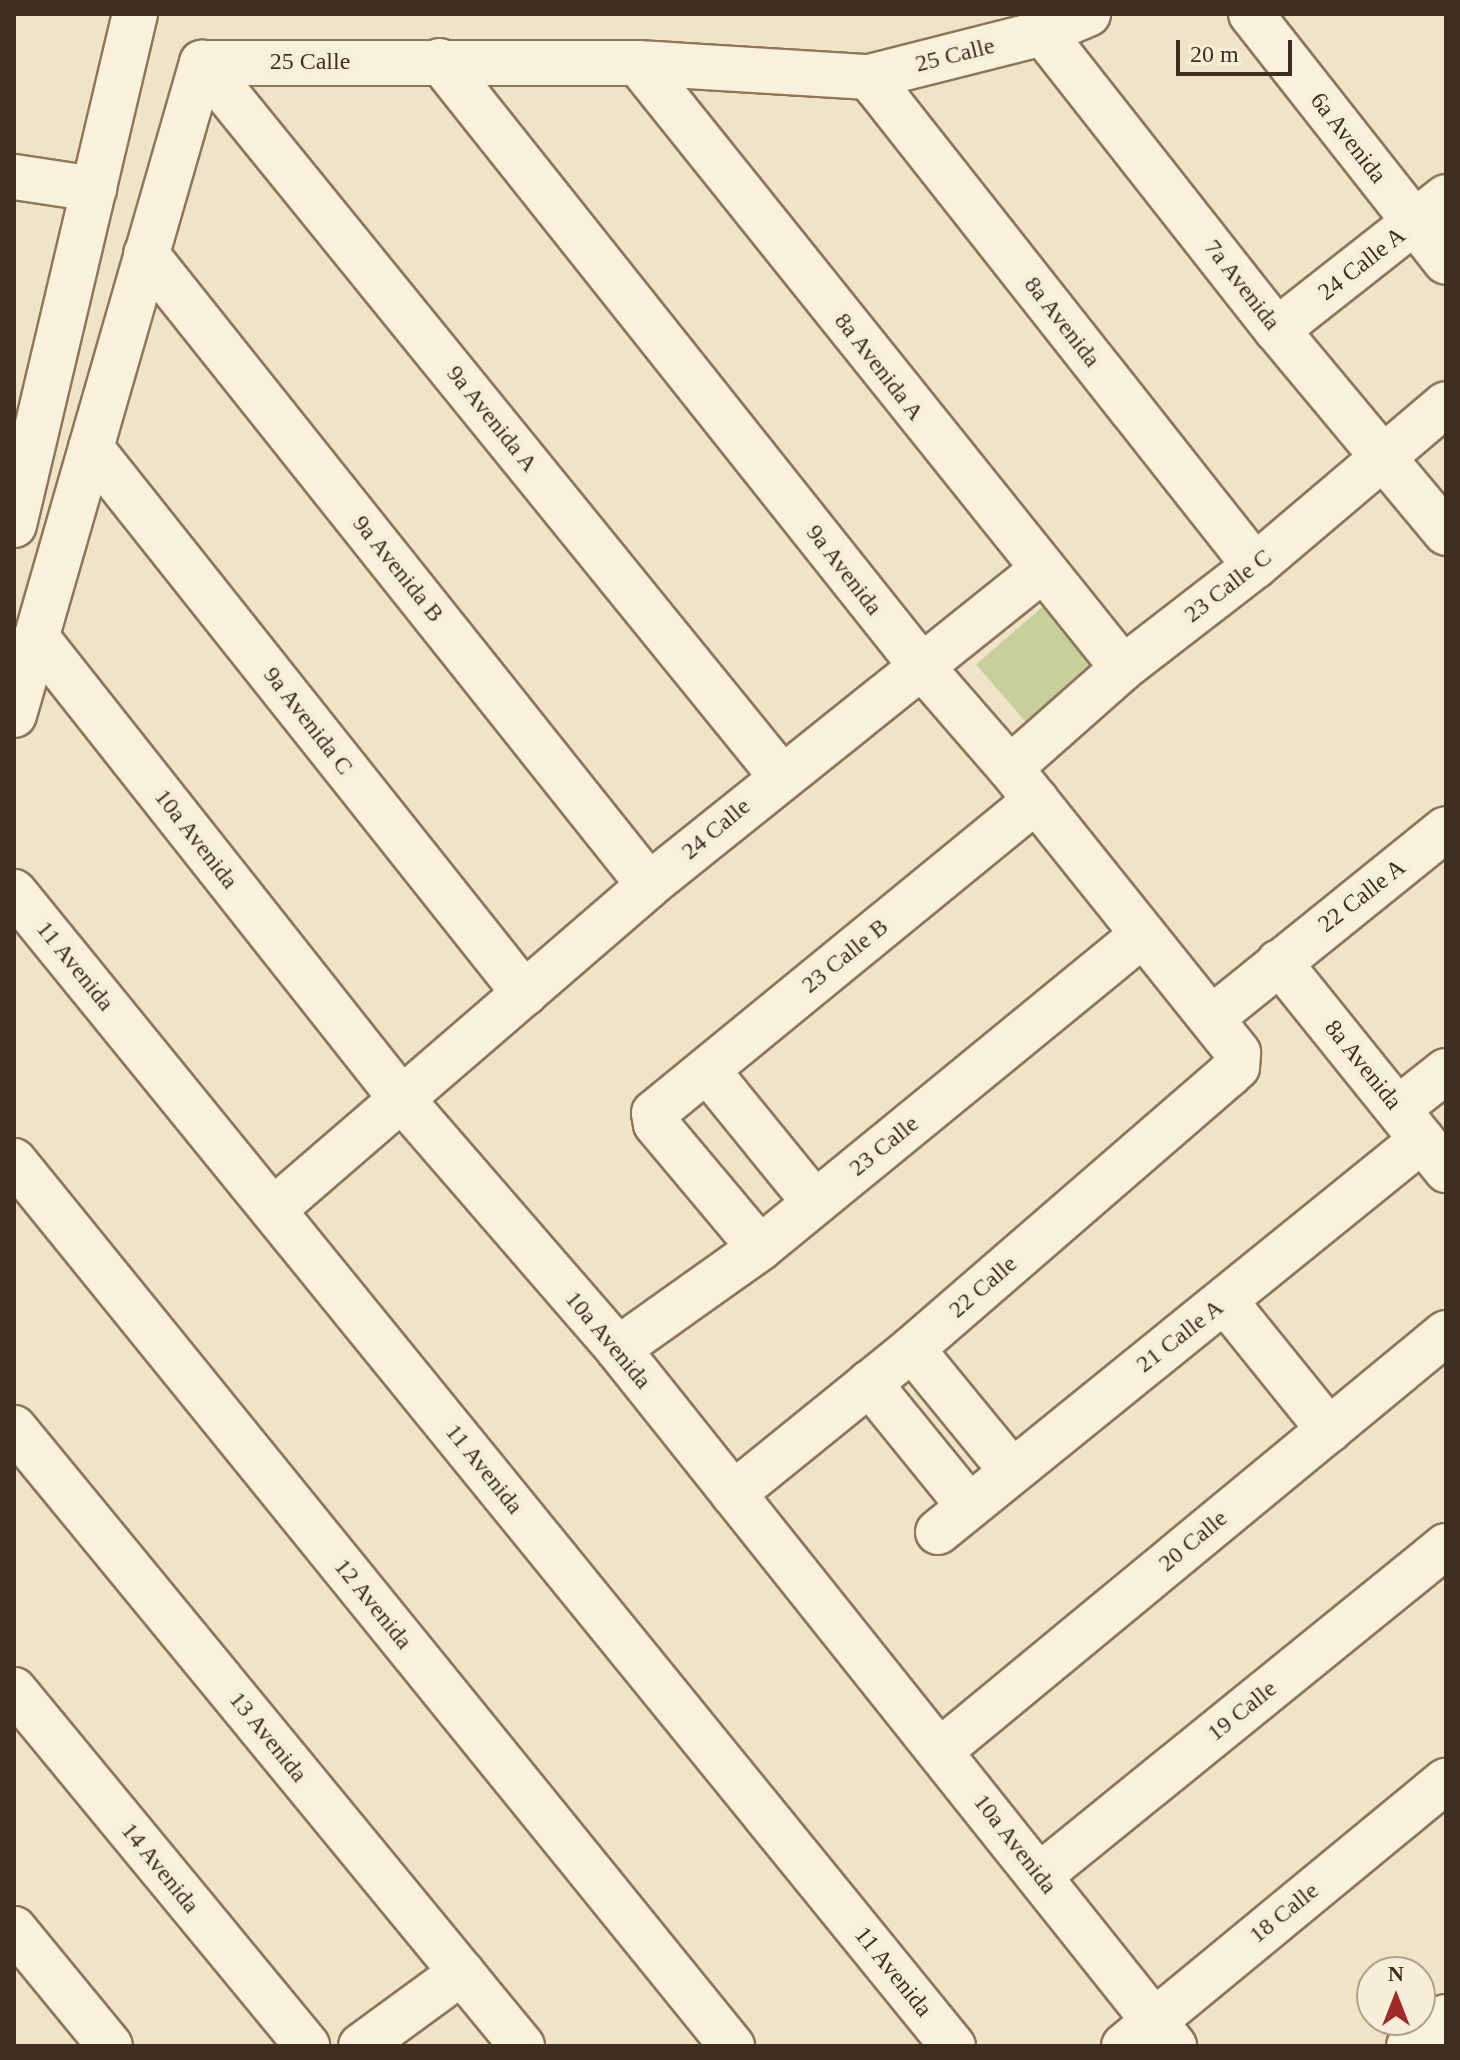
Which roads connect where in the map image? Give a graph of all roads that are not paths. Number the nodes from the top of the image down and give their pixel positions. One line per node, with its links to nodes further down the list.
1 (135, 14): 10 (street)
2 (1088, 14): 4 (street, 25 Calle)
3 (1251, 14): 11 (street, 6a Avenida)
4 (1043, 33): 8 (street, 25 Calle); 14 (street, 7a Avenida)
5 (440, 61): 6 (street, 25 Calle); 7 (street, 25 Calle); 24 (street, 9a Avenida)
6 (202, 63): 12 (street); 27 (street, 9a Avenida A)
7 (638, 63): 8 (street, 25 Calle); 22 (street, 8a Avenida A)
8 (869, 77): 21 (street, 8a Avenida)
9 (14, 177): 10 (street)
10 (94, 189): 16 (street)
11 (1430, 210): 13 (street, 6a Avenida); 14 (street, 24 Calle A)
12 (146, 254): 17 (street); 30 (street, 9a Avenida B)
13 (1446, 262)
14 (1277, 330): 18 (street, 7a Avenida)
15 (1446, 404): 18 (street, 23 Calle C)
16 (25, 432): 19 (street)
17 (91, 448): 23 (street); 34 (street, 9a Avenida C)
18 (1384, 457): 20 (street, 7a Avenida); 21 (street, 23 Calle C)
19 (14, 525)
20 (1446, 533)
21 (1255, 566): 25 (street, 23 Calle C)
22 (1041, 571): 24 (street, 24 Calle); 25 (street, 8a Avenida A)
23 (37, 638): 26 (street); 39 (street, 10a Avenida)
24 (923, 668): 27 (street, 24 Calle); 28 (street, 9a Avenida)
25 (1123, 668): 28 (street, 23 Calle C)
26 (14, 715)
27 (781, 776): 30 (street, 24 Calle)
28 (1023, 784): 32 (street, 9a Avenida); 36 (street, 23 Calle B)
29 (1446, 829): 33 (street, 22 Calle A)
30 (649, 885): 34 (street, 24 Calle)
31 (14, 892): 43 (street, 11 Avenida)
32 (1143, 934): 35 (street, 9a Avenida); 42 (street, 23 Calle)
33 (1279, 962): 35 (street, 22 Calle A); 40 (street, 8a Avenida)
34 (525, 994): 39 (street, 24 Calle)
35 (1213, 1017): 38 (street, 9a Avenida)
36 (707, 1070): 42 (street); 44 (street, 23 Calle B)
37 (1446, 1071): 40 (street)
38 (1228, 1075): 48 (street, 22 Calle)
39 (400, 1097): 43 (street, 24 Calle); 47 (street, 10a Avenida)
40 (1422, 1139): 45 (street, 21 Calle A)
41 (14, 1161): 67 (street, 12 Avenida)
42 (815, 1203): 44 (street, 23 Calle)
43 (273, 1210): 68 (street, 11 Avenida)
44 (760, 1248): 47 (street, 23 Calle)
45 (1225, 1301): 51 (street); 52 (street, 21 Calle A)
46 (1446, 1333): 51 (street, 20 Calle)
47 (618, 1349): 53 (street, 10a Avenida)
48 (912, 1349): 49 (street, 22 Calle); 52 (street)
49 (869, 1383): 52 (street, 21 Calle A); 53 (street, 22 Calle)
50 (14, 1428): 60 (street, 13 Avenida)
51 (1329, 1430): 56 (street, 20 Calle)
52 (1011, 1470)
53 (733, 1494): 56 (street, 10a Avenida)
54 (1446, 1546): 58 (street, 19 Calle)
55 (14, 1690): 64 (street, 14 Avenida)
56 (941, 1750): 58 (street, 10a Avenida)
57 (1446, 1781): 62 (street, 18 Calle)
58 (1039, 1876): 62 (street, 10a Avenida)
59 (14, 1929): 63 (street)
60 (462, 1972): 65 (street); 66 (street, 13 Avenida)
61 (1446, 2017): 69 (street)
62 (1150, 2037)
63 (110, 2046)
64 (307, 2046)
65 (361, 2046)
66 (522, 2046)
67 (732, 2046)
68 (953, 2046)
69 (1409, 2046)

